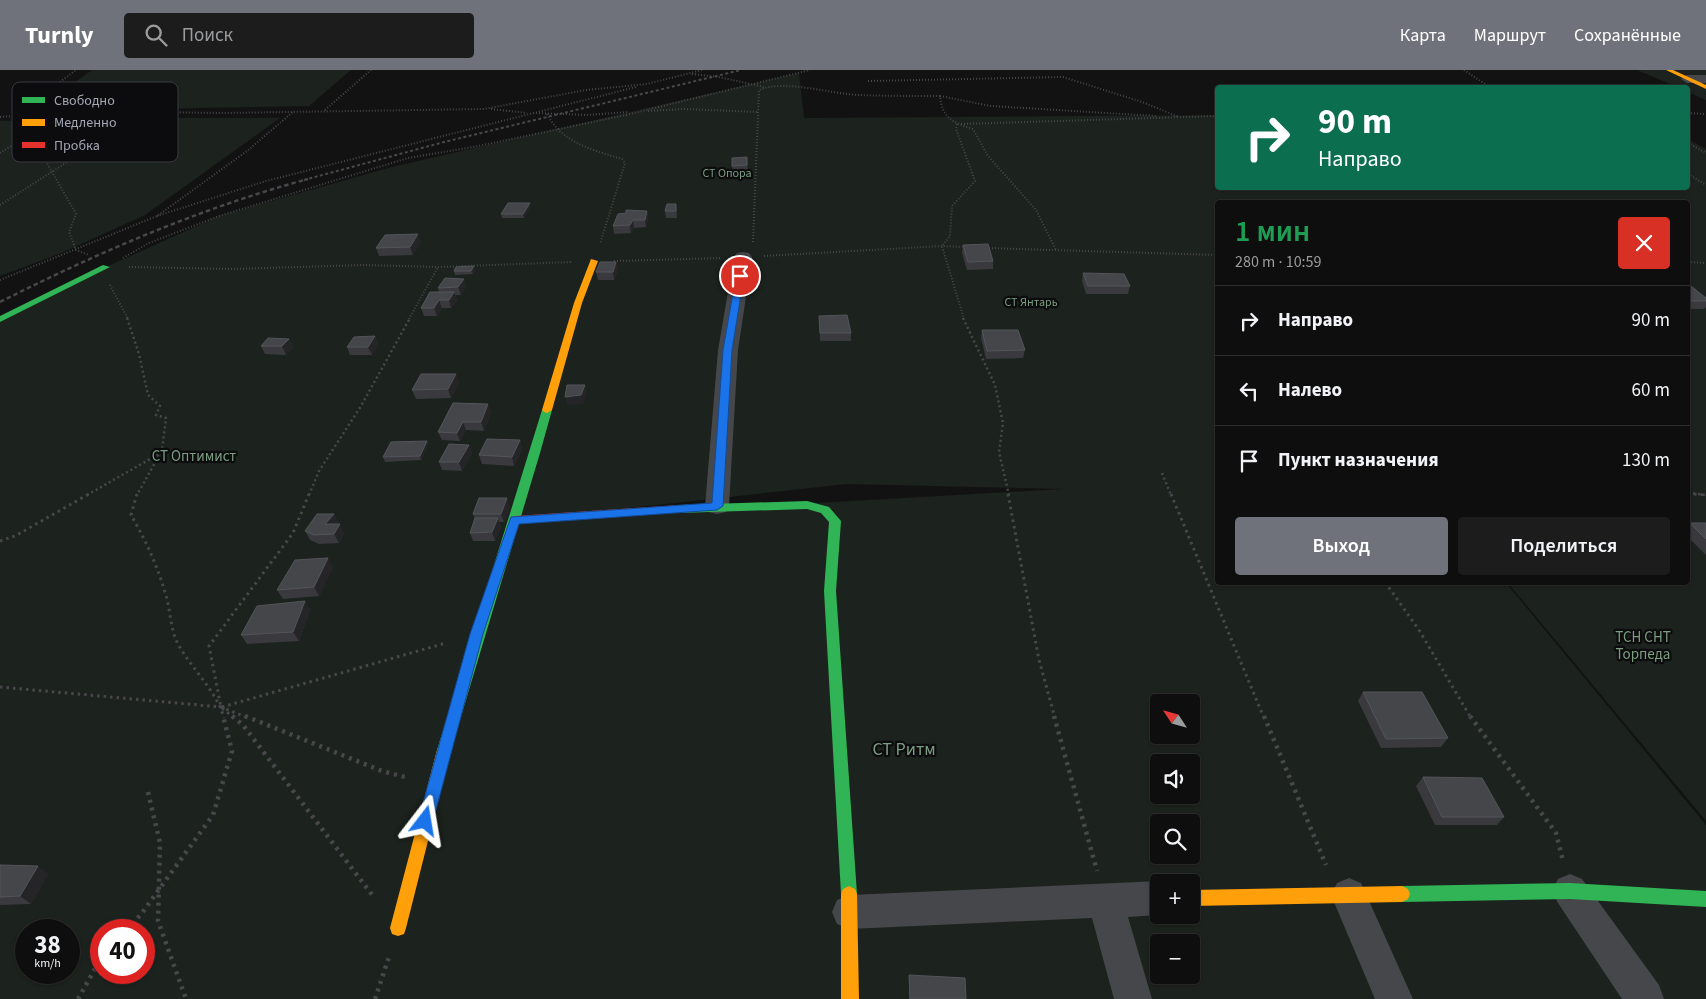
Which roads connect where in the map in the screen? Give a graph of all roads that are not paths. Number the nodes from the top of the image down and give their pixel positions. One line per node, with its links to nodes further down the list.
1 (1669, 70): 2 (street)
2 (1687, 79): 3 (street); 4 (street)
3 (1706, 79)
4 (1706, 87)
5 (748, 257): 9 (street)
6 (594, 261): 10 (street)
7 (106, 267): 8 (street)
8 (0, 319)
9 (717, 506): 10 (street); 17 (street)
10 (515, 520): 18 (street)
11 (1570, 891): 12 (street); 16 (street); 22 (street)
12 (1344, 896): 14 (street); 21 (street)
13 (1150, 898): 15 (street)
14 (1200, 898)
15 (1105, 899): 17 (street); 20 (street)
16 (1706, 899)
17 (850, 912): 19 (street)
18 (398, 928)
19 (850, 999)
20 (1133, 999)
21 (1394, 999)
22 (1646, 999)

